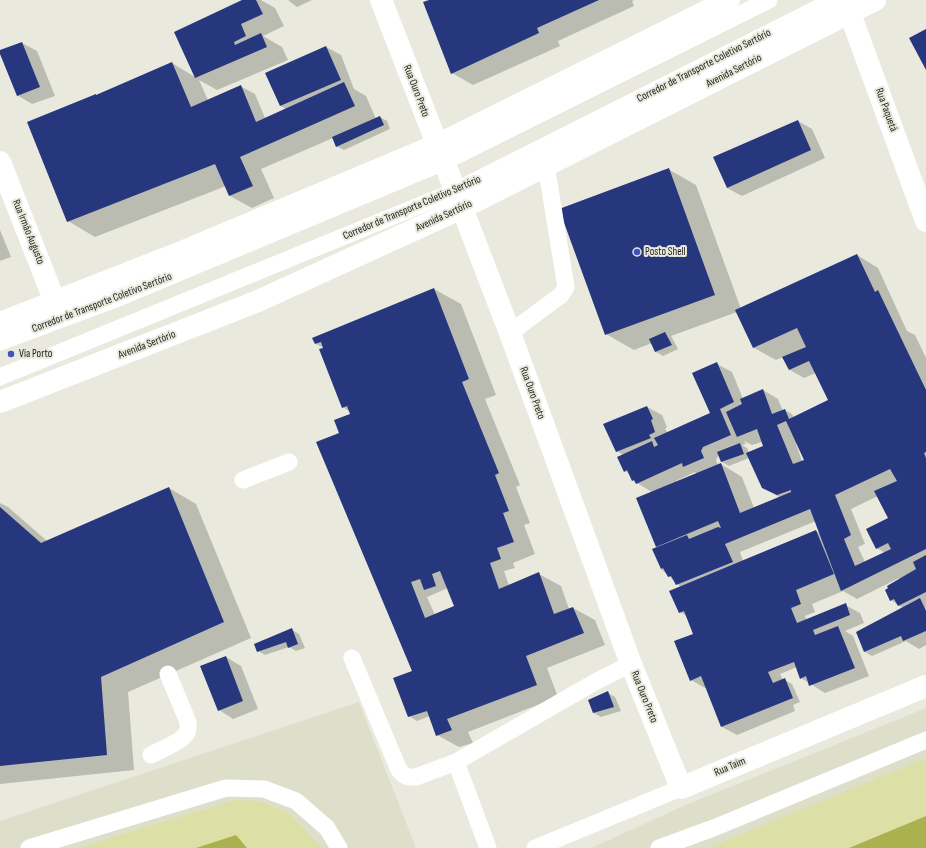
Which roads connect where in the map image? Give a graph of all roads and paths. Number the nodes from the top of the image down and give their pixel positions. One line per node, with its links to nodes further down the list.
1 (381, 0): 6 (main road, Rua Ouro Preto)
2 (729, 0): 6 (main road)
3 (769, 0): 6 (lane, Corredor de Transporte Coletivo Sertório)
4 (875, 0): 5 (main road, Avenida Sertório)
5 (843, 4): 8 (main road, Avenida Sertório); 9 (lane, Corredor de Transporte Coletivo Sertório); 10 (main road, Rua Paquetá)
6 (441, 154): 9 (main road, Rua Ouro Preto); 11 (main road); 14 (lane, Corredor de Transporte Coletivo Sertório)
7 (0, 162): 11 (main road, Rua Irmão Augusto)
8 (546, 165): 9 (main road, Avenida Sertório); 13 (lane)
9 (459, 200): 13 (main road, Rua Ouro Preto); 15 (lane, Corredor de Transporte Coletivo Sertório); 16 (main road, Avenida Sertório)
10 (926, 221)
11 (55, 302): 12 (main road)
12 (0, 323)
13 (510, 333): 20 (main road, Rua Ouro Preto)
14 (0, 342)
15 (0, 377)
16 (0, 402)
17 (289, 462): 18 (lane)
18 (243, 480)
19 (352, 658): 25 (lane)
20 (631, 664): 25 (lane); 26 (main road, Rua Ouro Preto)
21 (168, 674): 24 (lane)
22 (926, 686): 26 (main road, Rua Taim)
23 (926, 740): 31 (lane)
24 (151, 755)
25 (456, 762): 29 (lane)
26 (681, 788): 30 (lane, Rua Taim)
27 (29, 848): 28 (lane)
28 (339, 848)
29 (488, 848)
30 (535, 848)
31 (659, 848)

